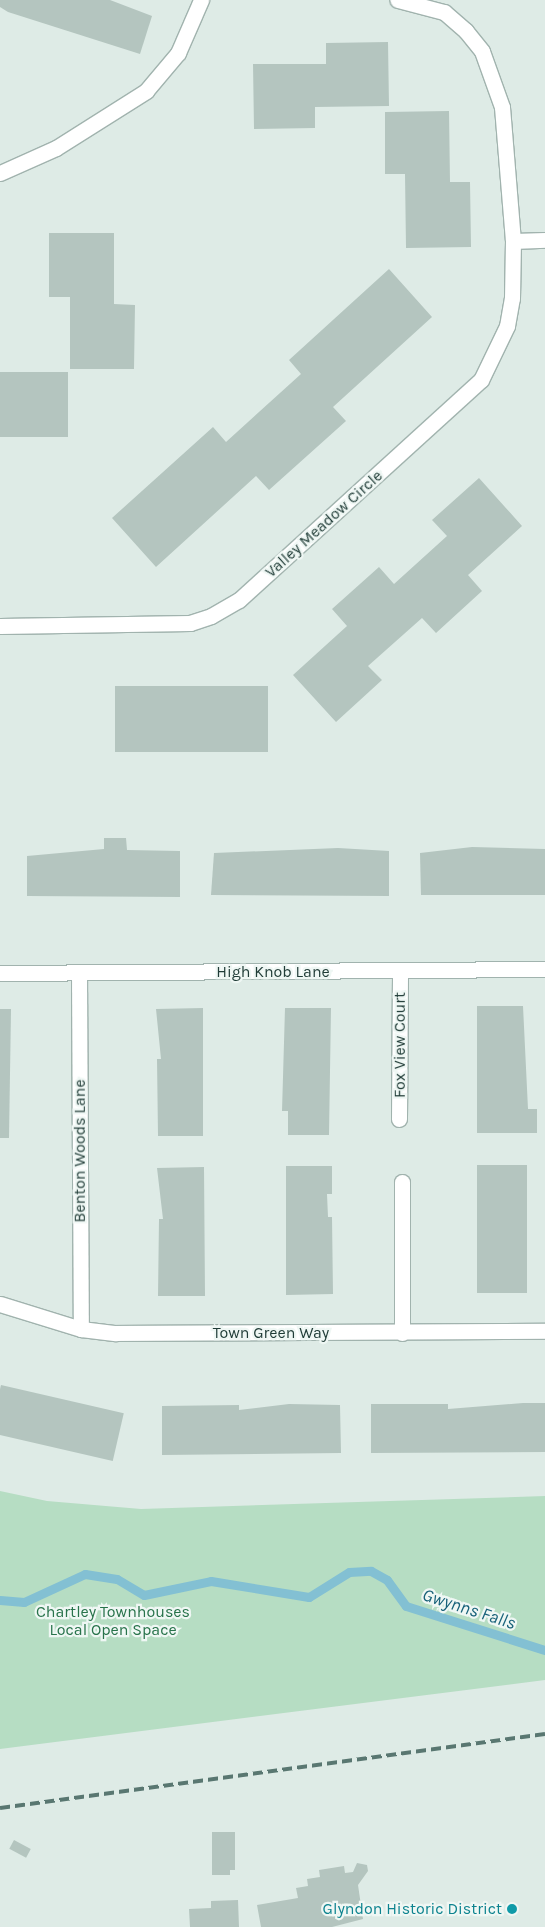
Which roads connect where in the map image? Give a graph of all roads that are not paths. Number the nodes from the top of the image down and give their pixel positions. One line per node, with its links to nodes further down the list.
1 (202, 0): 3 (street)
2 (398, 0): 4 (street, Valley Meadow Circle)
3 (0, 173)
4 (513, 240): 5 (street); 6 (street, Valley Meadow Circle)
5 (545, 240)
6 (0, 626)
7 (545, 969): 8 (street, High Knob Lane)
8 (400, 971): 10 (street, High Knob Lane); 11 (street, Fox View Court)
9 (0, 973): 10 (street, High Knob Lane)
10 (79, 973): 14 (street, Benton Woods Lane)
11 (399, 1120)
12 (402, 1182): 16 (street)
13 (0, 1304): 14 (street, Town Green Way)
14 (81, 1329): 16 (street, Town Green Way)
15 (545, 1331): 16 (street, Town Green Way)
16 (402, 1332)

